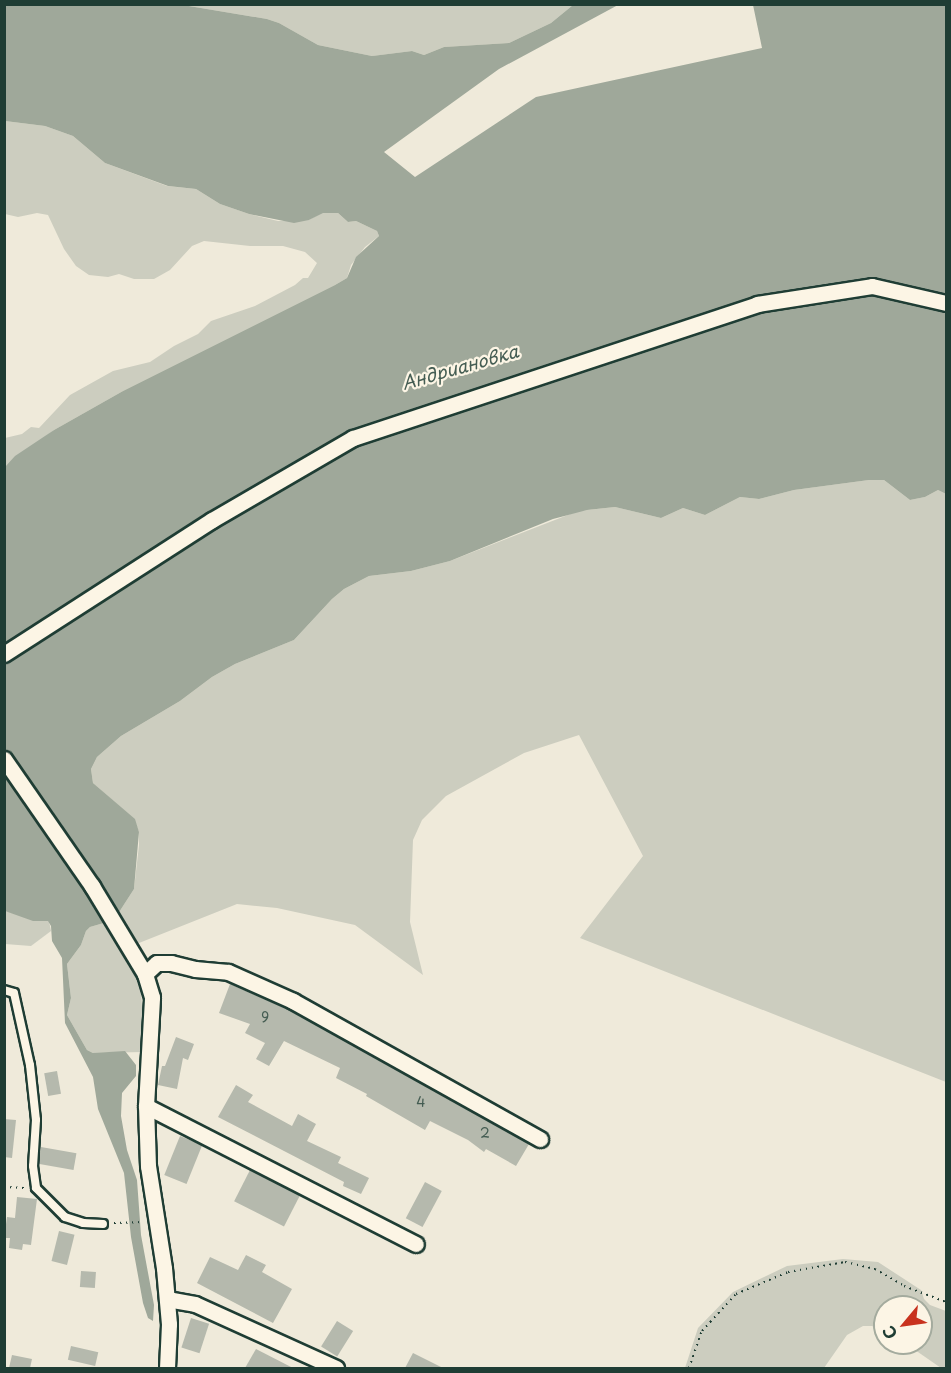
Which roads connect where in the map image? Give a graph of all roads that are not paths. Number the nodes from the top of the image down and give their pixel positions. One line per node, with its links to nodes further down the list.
1 (946, 303): 2 (street)
2 (4, 654)
3 (4, 759): 4 (street)
4 (145, 974): 6 (street); 7 (street)
5 (4, 990): 8 (lane)
6 (146, 1106): 9 (street); 10 (street)
7 (540, 1139)
8 (103, 1224)
9 (416, 1244)
10 (167, 1299): 11 (street); 12 (street)
11 (167, 1368)
12 (336, 1368)

